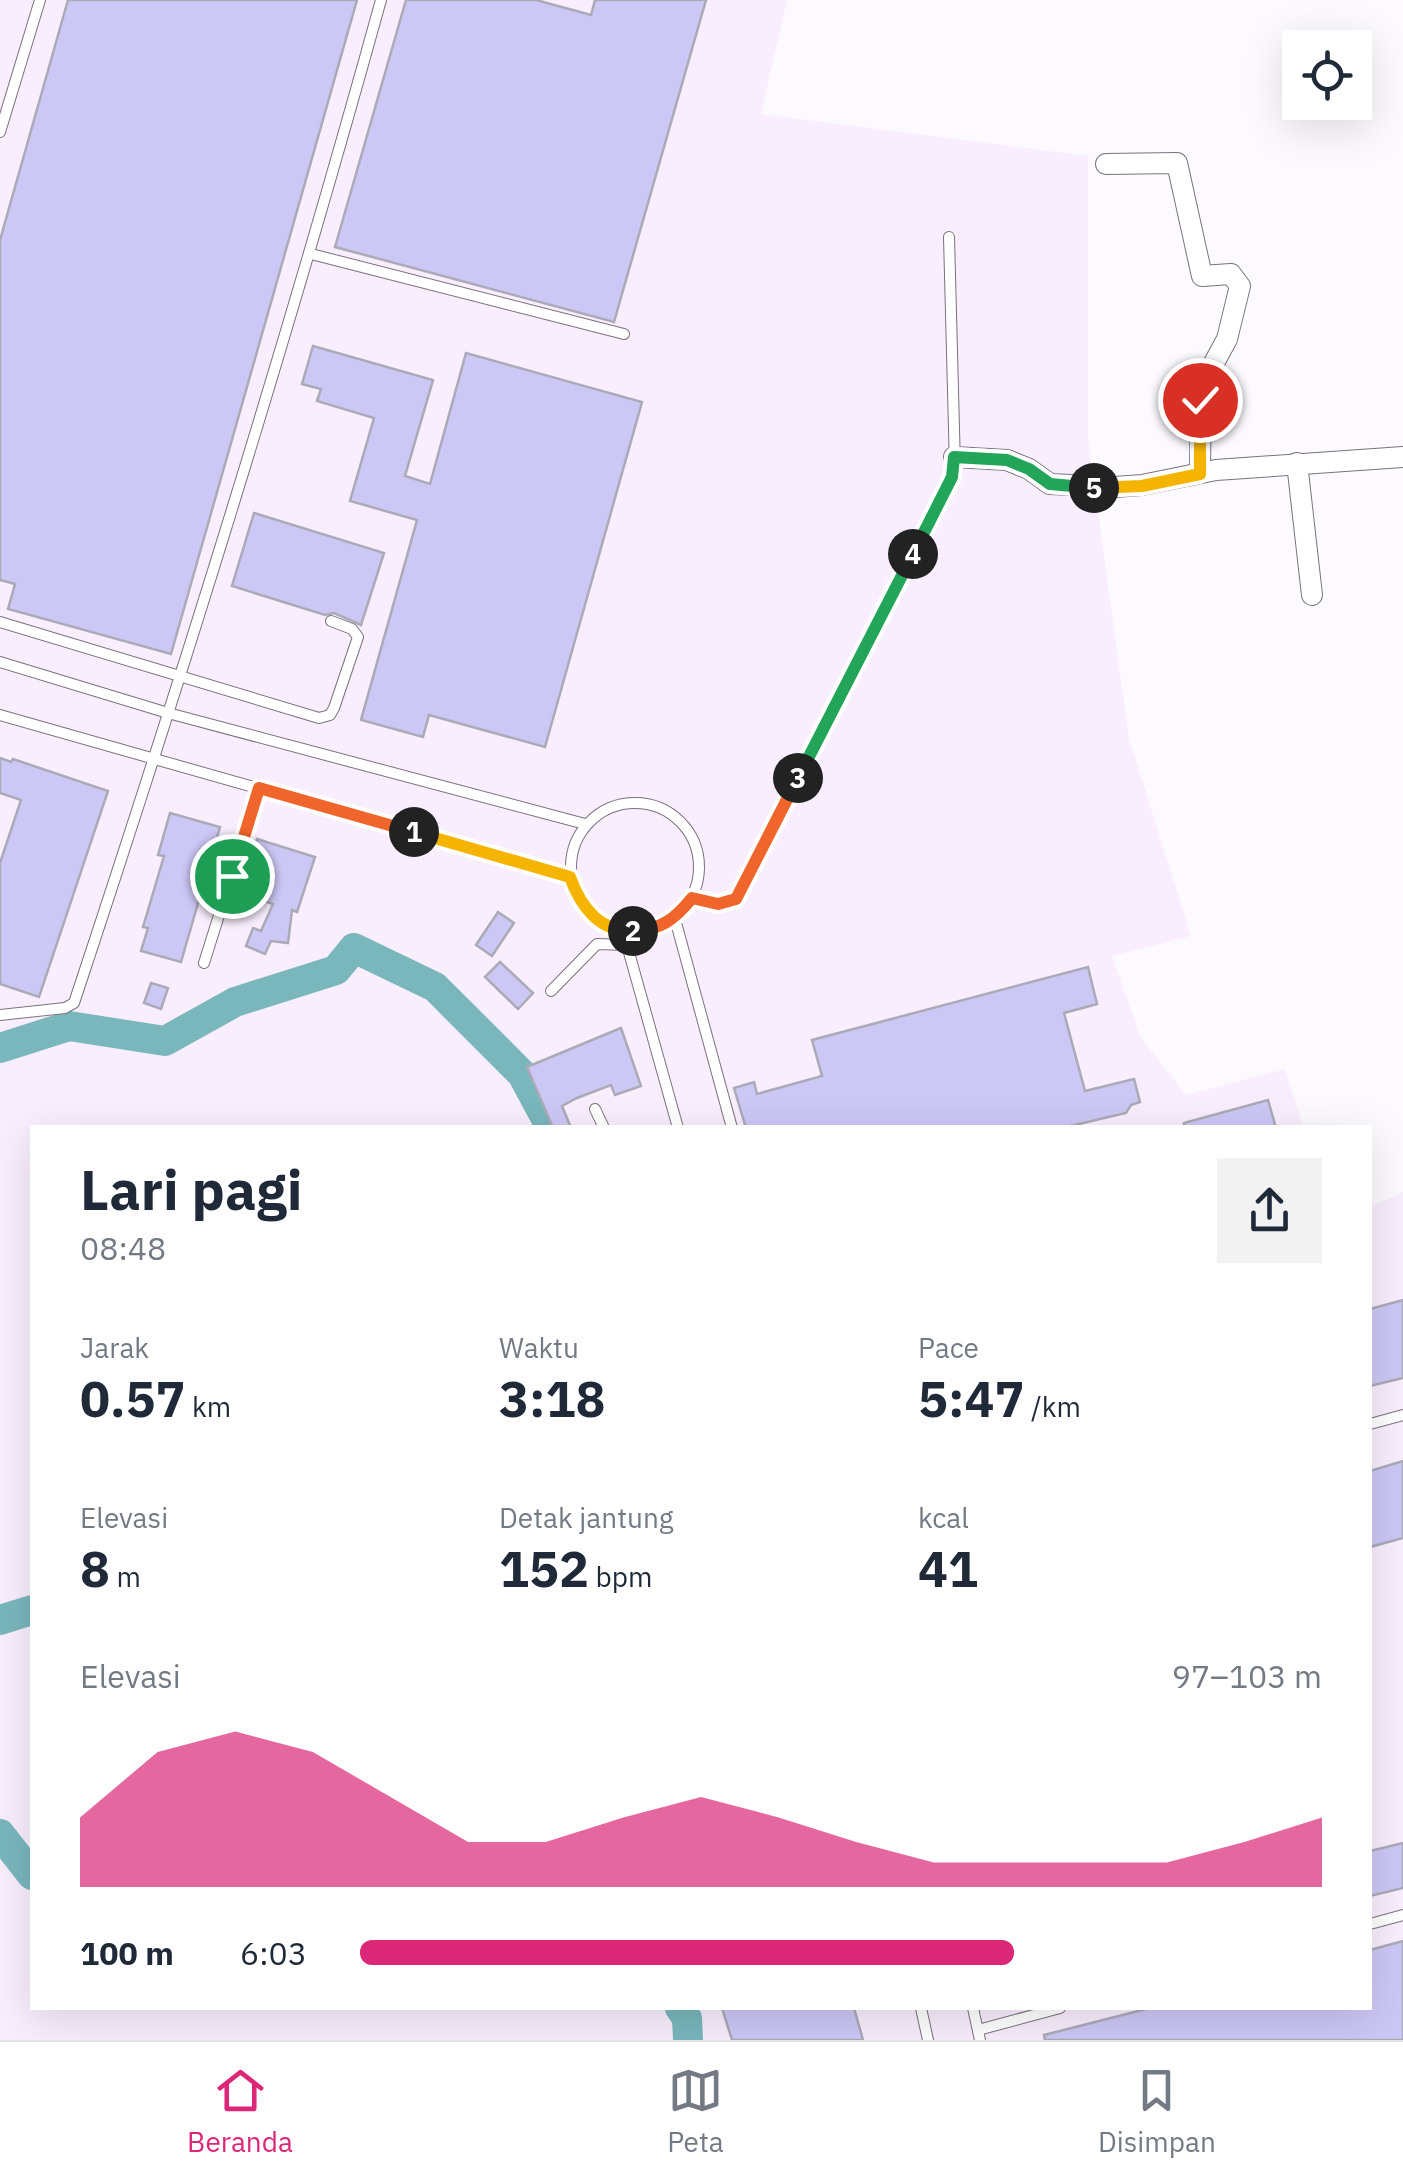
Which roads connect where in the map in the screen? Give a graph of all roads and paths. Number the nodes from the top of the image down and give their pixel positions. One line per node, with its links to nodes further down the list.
1 (40, 0): 3 (lane)
2 (381, 0): 6 (lane)
3 (0, 132)
4 (1106, 164): 11 (street)
5 (948, 237): 9 (lane)
6 (310, 254): 7 (lane); 16 (lane)
7 (624, 334)
8 (1403, 456): 10 (street)
9 (955, 462): 11 (street); 23 (path)
10 (1297, 462): 11 (street); 12 (street)
11 (1200, 474)
12 (1312, 595)
13 (331, 621): 16 (lane)
14 (0, 622): 16 (lane)
15 (0, 662): 17 (lane)
16 (178, 675): 17 (lane)
17 (168, 712): 19 (lane); 21 (lane)
18 (0, 715): 19 (lane)
19 (155, 759): 20 (lane); 29 (lane)
20 (259, 788): 22 (lane); 27 (lane)
21 (586, 824): 22 (lane); 23 (lane)
22 (570, 877): 25 (lane)
23 (692, 898): 24 (lane)
24 (675, 919): 25 (lane); 33 (lane)
25 (624, 931): 26 (lane)
26 (627, 945): 28 (lane); 32 (lane)
27 (204, 963)
28 (551, 991)
29 (0, 1015)
30 (595, 1109): 31 (lane)
31 (603, 1125)
32 (677, 1125)
33 (731, 1125)
34 (1403, 1415): 35 (lane)
35 (1372, 1423)
36 (1403, 1916): 37 (lane)
37 (1372, 1924)
38 (921, 2010): 42 (lane)
39 (973, 2010): 41 (lane)
40 (1054, 2010): 41 (lane)
41 (979, 2035)
42 (928, 2040)

